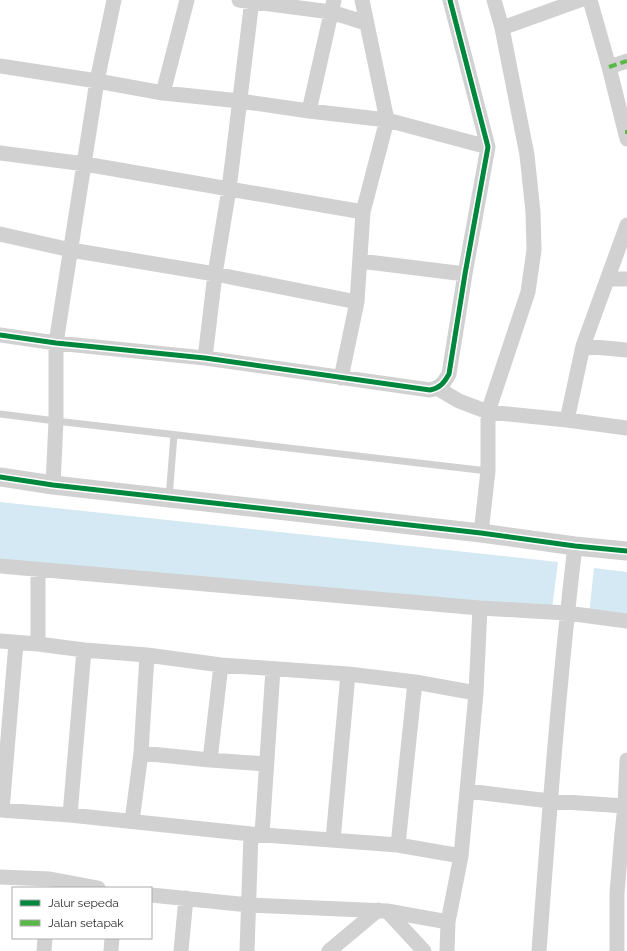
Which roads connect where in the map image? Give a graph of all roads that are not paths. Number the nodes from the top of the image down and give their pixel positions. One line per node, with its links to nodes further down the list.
1 (114, 0): 15 (street)
2 (187, 0): 16 (street)
3 (362, 0): 10 (street)
4 (450, 0): 21 (street)
5 (494, 0): 11 (street)
6 (580, 0): 11 (street)
7 (590, 0): 14 (street)
8 (247, 1): 9 (street); 17 (street)
9 (332, 6): 10 (street); 18 (street)
10 (366, 22): 19 (street)
11 (502, 28): 42 (street)
12 (627, 61): 14 (street)
13 (0, 66): 15 (street)
14 (610, 67): 20 (street)
15 (97, 81): 16 (street); 23 (street)
16 (163, 93): 17 (street)
17 (240, 101): 18 (street); 24 (street)
18 (309, 111): 19 (street)
19 (387, 120): 21 (street); 25 (street)
20 (626, 134)
21 (488, 147): 31 (street)
22 (0, 153): 23 (street)
23 (85, 164): 24 (street); 28 (street)
24 (229, 189): 25 (street); 30 (street)
25 (363, 212): 29 (street)
26 (627, 225): 32 (street)
27 (0, 234): 28 (street)
28 (71, 250): 30 (street); 36 (street)
29 (360, 261): 31 (street); 34 (street)
30 (215, 274): 34 (street); 39 (street)
31 (465, 274): 41 (street)
32 (608, 279): 33 (street); 37 (street)
33 (627, 279)
34 (357, 302): 40 (street)
35 (0, 334): 36 (street)
36 (56, 343): 39 (street); 45 (street)
37 (582, 346): 38 (street); 44 (street)
38 (627, 350)
39 (205, 358): 40 (street)
40 (341, 378): 41 (street)
41 (436, 388): 42 (street)
42 (488, 412): 44 (street); 48 (street)
43 (0, 414): 45 (lane)
44 (566, 420): 46 (street)
45 (56, 421): 47 (lane); 50 (street)
46 (627, 428)
47 (174, 435): 48 (lane); 51 (lane)
48 (488, 471): 52 (street)
49 (0, 477): 50 (street)
50 (53, 485): 51 (street)
51 (169, 498): 52 (street)
52 (481, 533): 53 (street)
53 (575, 546): 54 (street); 58 (street)
54 (627, 551)
55 (0, 566): 56 (street)
56 (38, 570): 57 (street); 62 (street)
57 (480, 608): 58 (street); 69 (street)
58 (567, 613): 59 (street); 76 (street)
59 (627, 621)
60 (0, 642): 61 (street)
61 (16, 643): 62 (street); 78 (street)
62 (38, 644): 63 (street)
63 (84, 650): 64 (street); 79 (street)
64 (147, 655): 65 (street); 70 (street)
65 (221, 665): 66 (street); 71 (street)
66 (272, 669): 67 (street); 74 (street)
67 (348, 674): 68 (street); 83 (street)
68 (415, 682): 69 (street); 84 (street)
69 (476, 693): 75 (street)
70 (141, 752): 71 (street); 80 (street)
71 (210, 760): 74 (street)
72 (627, 760): 73 (street)
73 (627, 763): 77 (street)
74 (266, 764): 82 (street)
75 (467, 791): 76 (street); 85 (street)
76 (550, 801): 77 (street); 104 (street)
77 (626, 806): 81 (street)
78 (1, 810): 79 (street)
79 (70, 815): 80 (street)
80 (132, 821): 82 (street)
81 (624, 833): 89 (street)
82 (257, 834): 83 (street); 92 (street)
83 (333, 840): 84 (street)
84 (398, 845): 85 (street)
85 (461, 856): 94 (street)
86 (0, 877): 87 (street)
87 (50, 884): 88 (street)
88 (86, 887)
89 (622, 894): 105 (street)
90 (152, 895): 91 (street)
91 (186, 898): 92 (street); 99 (street)
92 (249, 904): 93 (street); 100 (street)
93 (383, 910): 94 (street); 101 (street); 102 (street)
94 (448, 922): 103 (street)
95 (46, 939): 97 (street)
96 (112, 939): 98 (street)
97 (44, 951)
98 (111, 951)
99 (181, 951)
100 (247, 951)
101 (329, 951)
102 (424, 951)
103 (447, 951)
104 (539, 951)
105 (617, 951)

